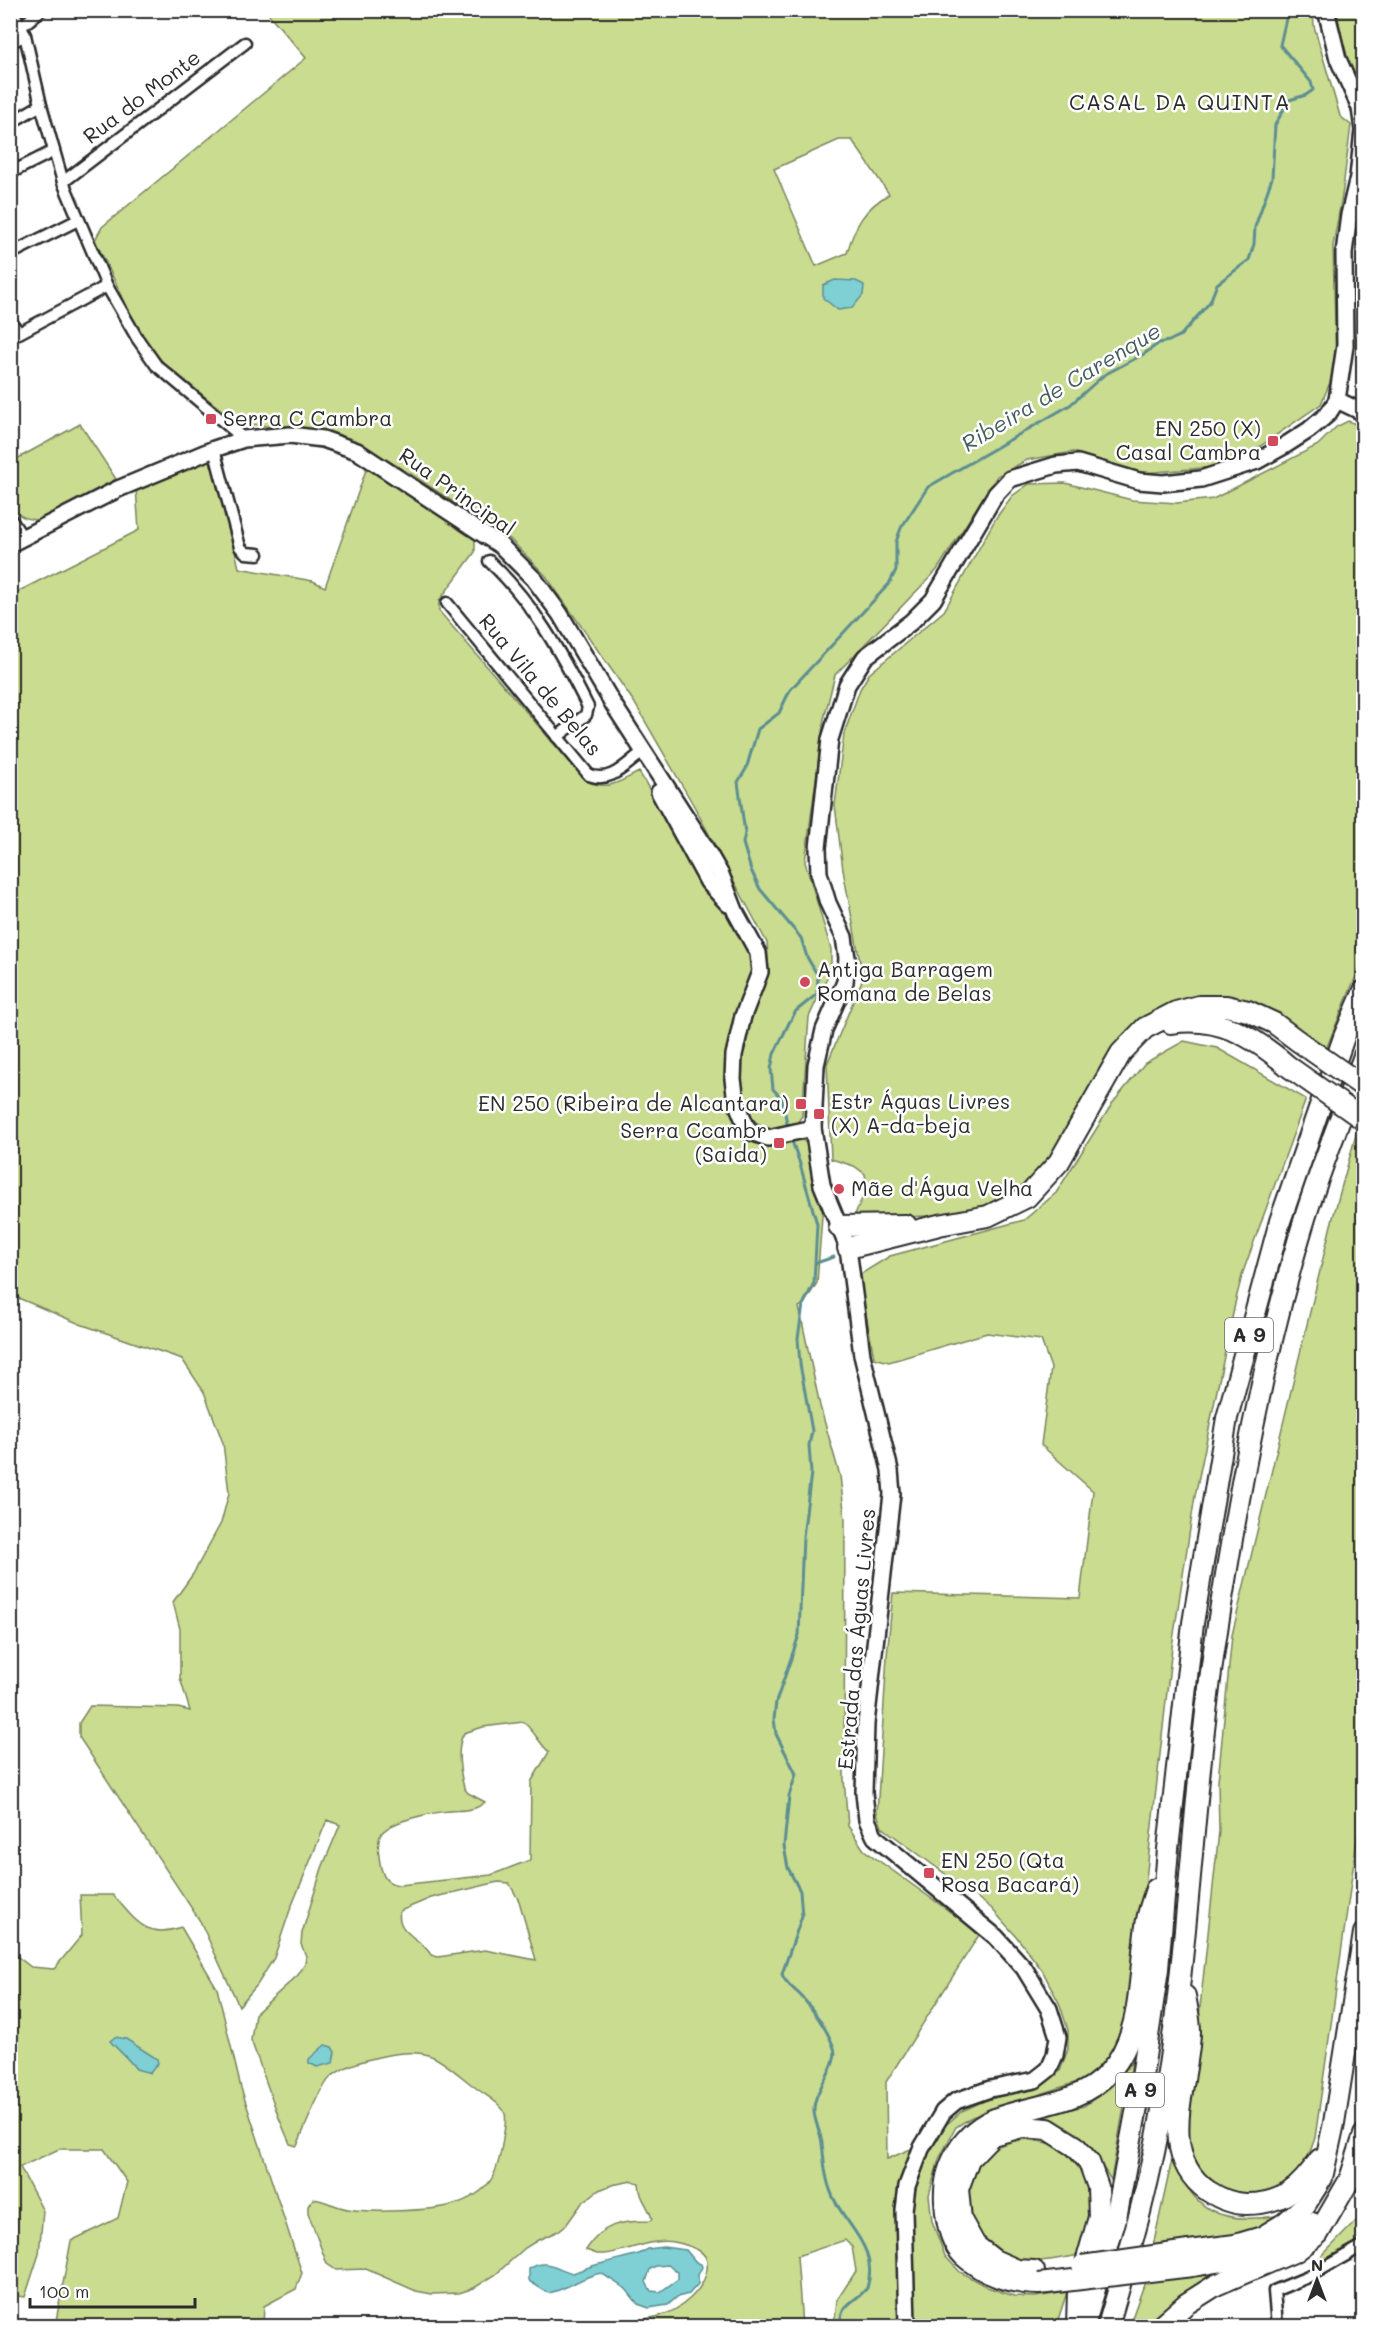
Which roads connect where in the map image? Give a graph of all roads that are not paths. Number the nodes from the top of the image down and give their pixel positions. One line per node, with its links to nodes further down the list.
1 (12, 10): 4 (street)
2 (41, 10): 4 (street)
3 (1326, 10): 16 (main road)
4 (23, 31): 5 (street); 7 (street)
5 (10, 43)
6 (245, 43): 11 (street, Rua do Monte)
7 (41, 105): 8 (street); 9 (street)
8 (10, 123)
9 (54, 151): 10 (street); 11 (street)
10 (10, 173)
11 (63, 182): 12 (street)
12 (78, 220): 13 (street); 14 (street)
13 (10, 255)
14 (107, 286): 15 (street); 18 (street)
15 (10, 320)
16 (1337, 400): 17 (main road); 34 (main road, Estrada das Águas Livres)
17 (1364, 413)
18 (244, 439): 19 (main road, Rua Principal); 25 (main road, Rua Principal)
19 (214, 449): 21 (main road, Rua Principal); 22 (street)
20 (10, 518): 21 (street)
21 (17, 541)
22 (258, 554)
23 (489, 561): 26 (street)
24 (447, 603): 26 (street, Rua Vila de Belas)
25 (613, 705): 27 (main road, Rua Principal); 28 (main road, Rua Principal)
26 (557, 737): 27 (street, Rua Vila de Belas)
27 (639, 755): 28 (main road, Rua Principal)
28 (736, 913): 34 (main road, Rua Principal)
29 (1364, 991): 38 (highway, A 9)
30 (1144, 1028): 32 (highway, bridge); 33 (highway, bridge); 35 (highway)
31 (1364, 1056): 41 (highway, A 9)
32 (1364, 1087)
33 (1364, 1120)
34 (813, 1128): 36 (main road, Estrada das Águas Livres)
35 (939, 1225): 36 (highway); 37 (highway)
36 (839, 1226): 37 (main road, Estrada das Águas Livres)
37 (848, 1248): 49 (main road, Estrada das Águas Livres)
38 (1168, 1849): 48 (highway); 51 (highway, A 9)
39 (1364, 1933): 42 (highway)
40 (1364, 1962): 42 (highway)
41 (1182, 1970): 43 (highway); 52 (highway, A 9)
42 (1353, 2003): 43 (highway)
43 (1334, 2123): 47 (highway)
44 (1364, 2135): 45 (highway)
45 (1334, 2207): 47 (highway); 53 (highway)
46 (1364, 2245): 54 (street)
47 (1191, 2259): 48 (highway, bridge)
48 (1041, 2278): 50 (highway)
49 (907, 2326)
50 (1077, 2326)
51 (1084, 2326)
52 (1108, 2326)
53 (1161, 2326)
54 (1277, 2326)

